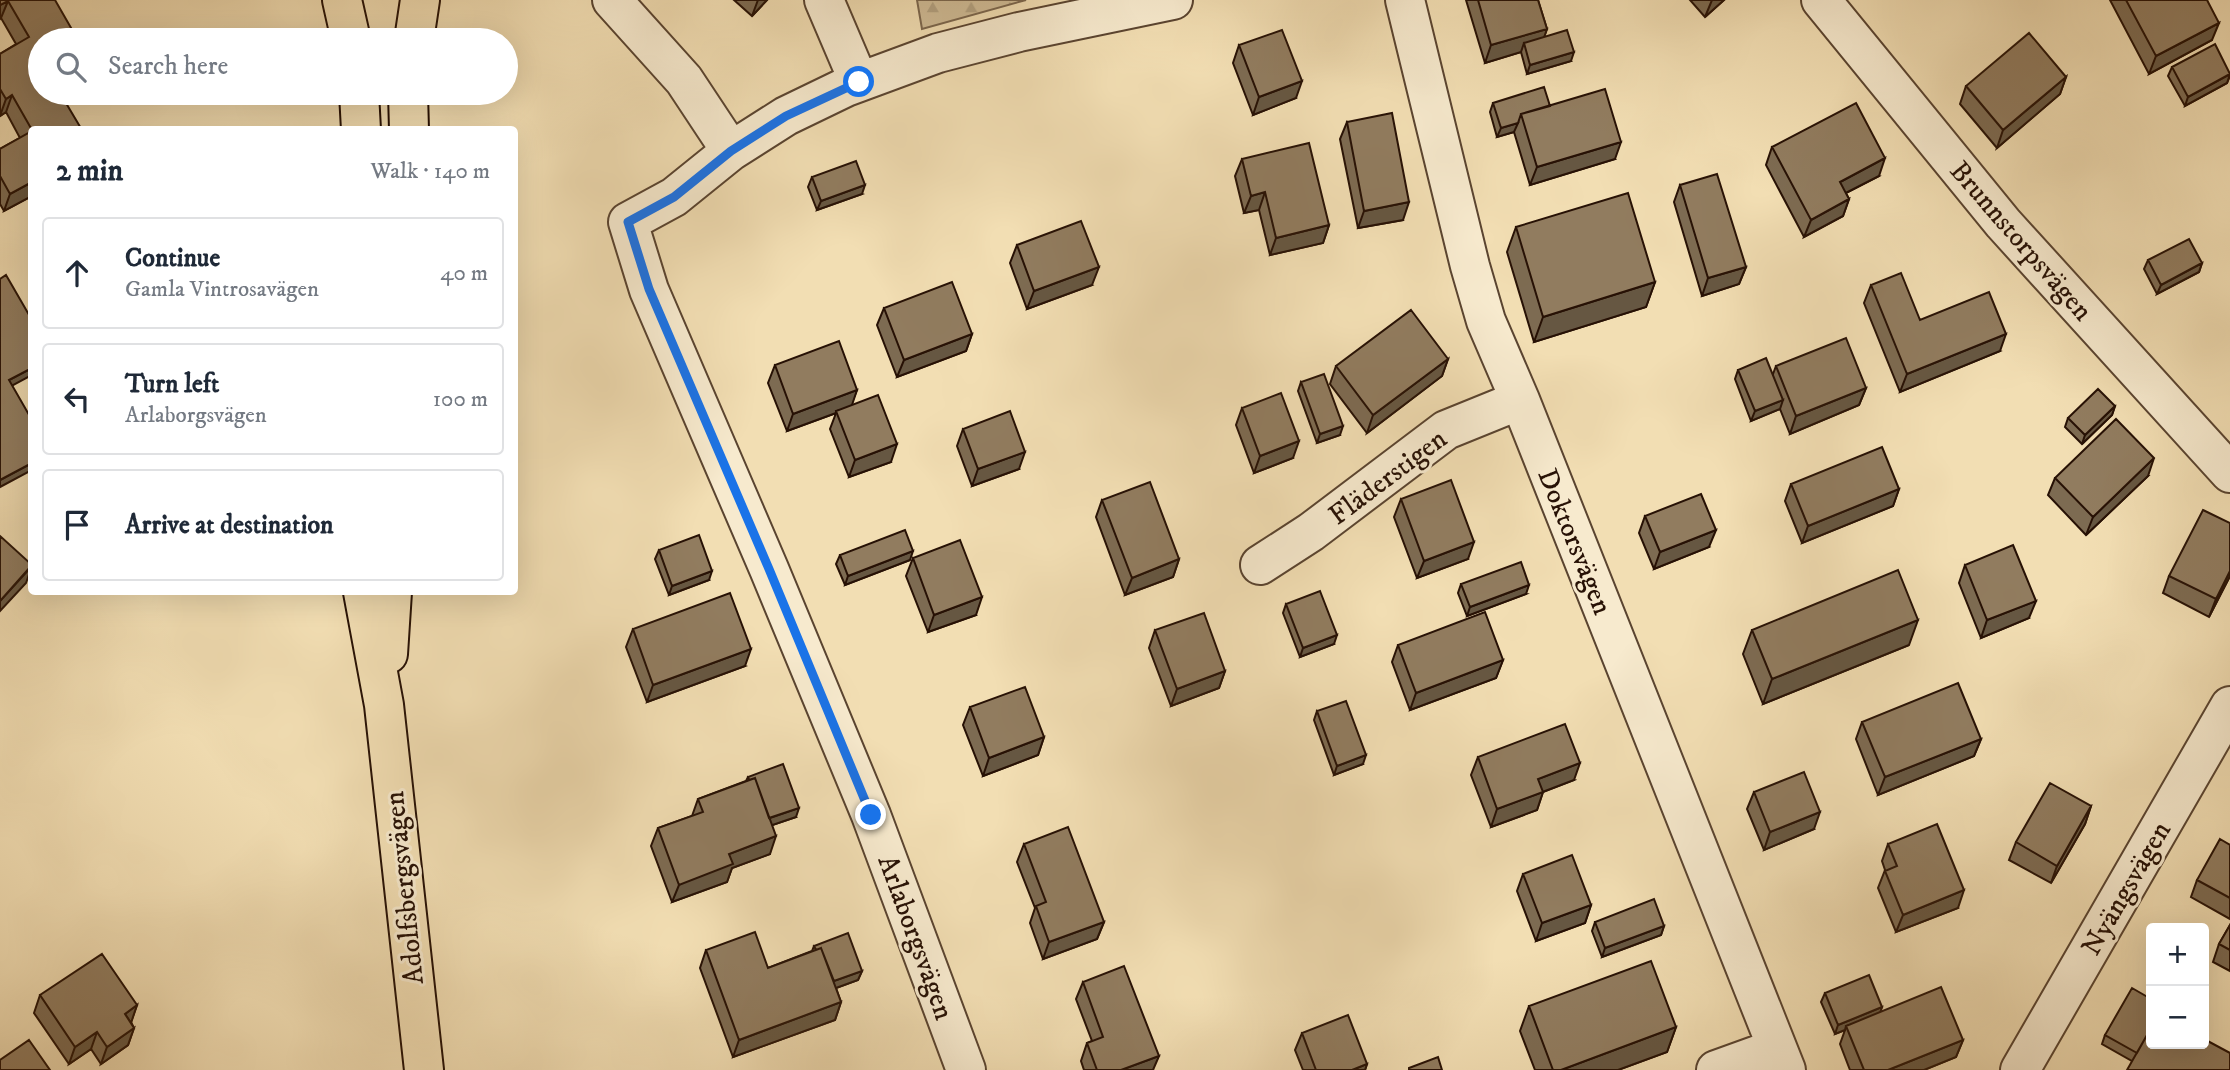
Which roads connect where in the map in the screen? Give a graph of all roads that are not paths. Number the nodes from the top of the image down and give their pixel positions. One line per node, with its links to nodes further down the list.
1 (342, 0): 8 (main road)
2 (420, 0): 9 (main road)
3 (612, 0): 15 (street)
4 (824, 0): 10 (street)
5 (1173, 0): 10 (street)
6 (1405, 0): 16 (street, Doktorsvägen)
7 (1821, 0): 17 (street, Brunnstorpsvägen)
8 (348, 28)
9 (416, 28)
10 (859, 82): 15 (street)
11 (360, 105): 13 (main road)
12 (408, 105): 14 (main road)
13 (361, 126)
14 (409, 126)
15 (731, 151): 25 (street, Arlaborgsvägen)
16 (1520, 400): 18 (street, Fläderstigen); 23 (street, Doktorsvägen)
17 (2230, 473)
18 (1260, 565)
19 (364, 595): 21 (main road, Adolfsbergsvägen)
20 (393, 595): 21 (main road, Adolfsbergsvägen)
21 (384, 705): 24 (main road, Adolfsbergsvägen)
22 (2230, 706): 27 (street, Nyängsvägen)
23 (1782, 1059): 26 (street)
24 (424, 1070)
25 (966, 1070)
26 (1716, 1070)
27 (2020, 1070)

